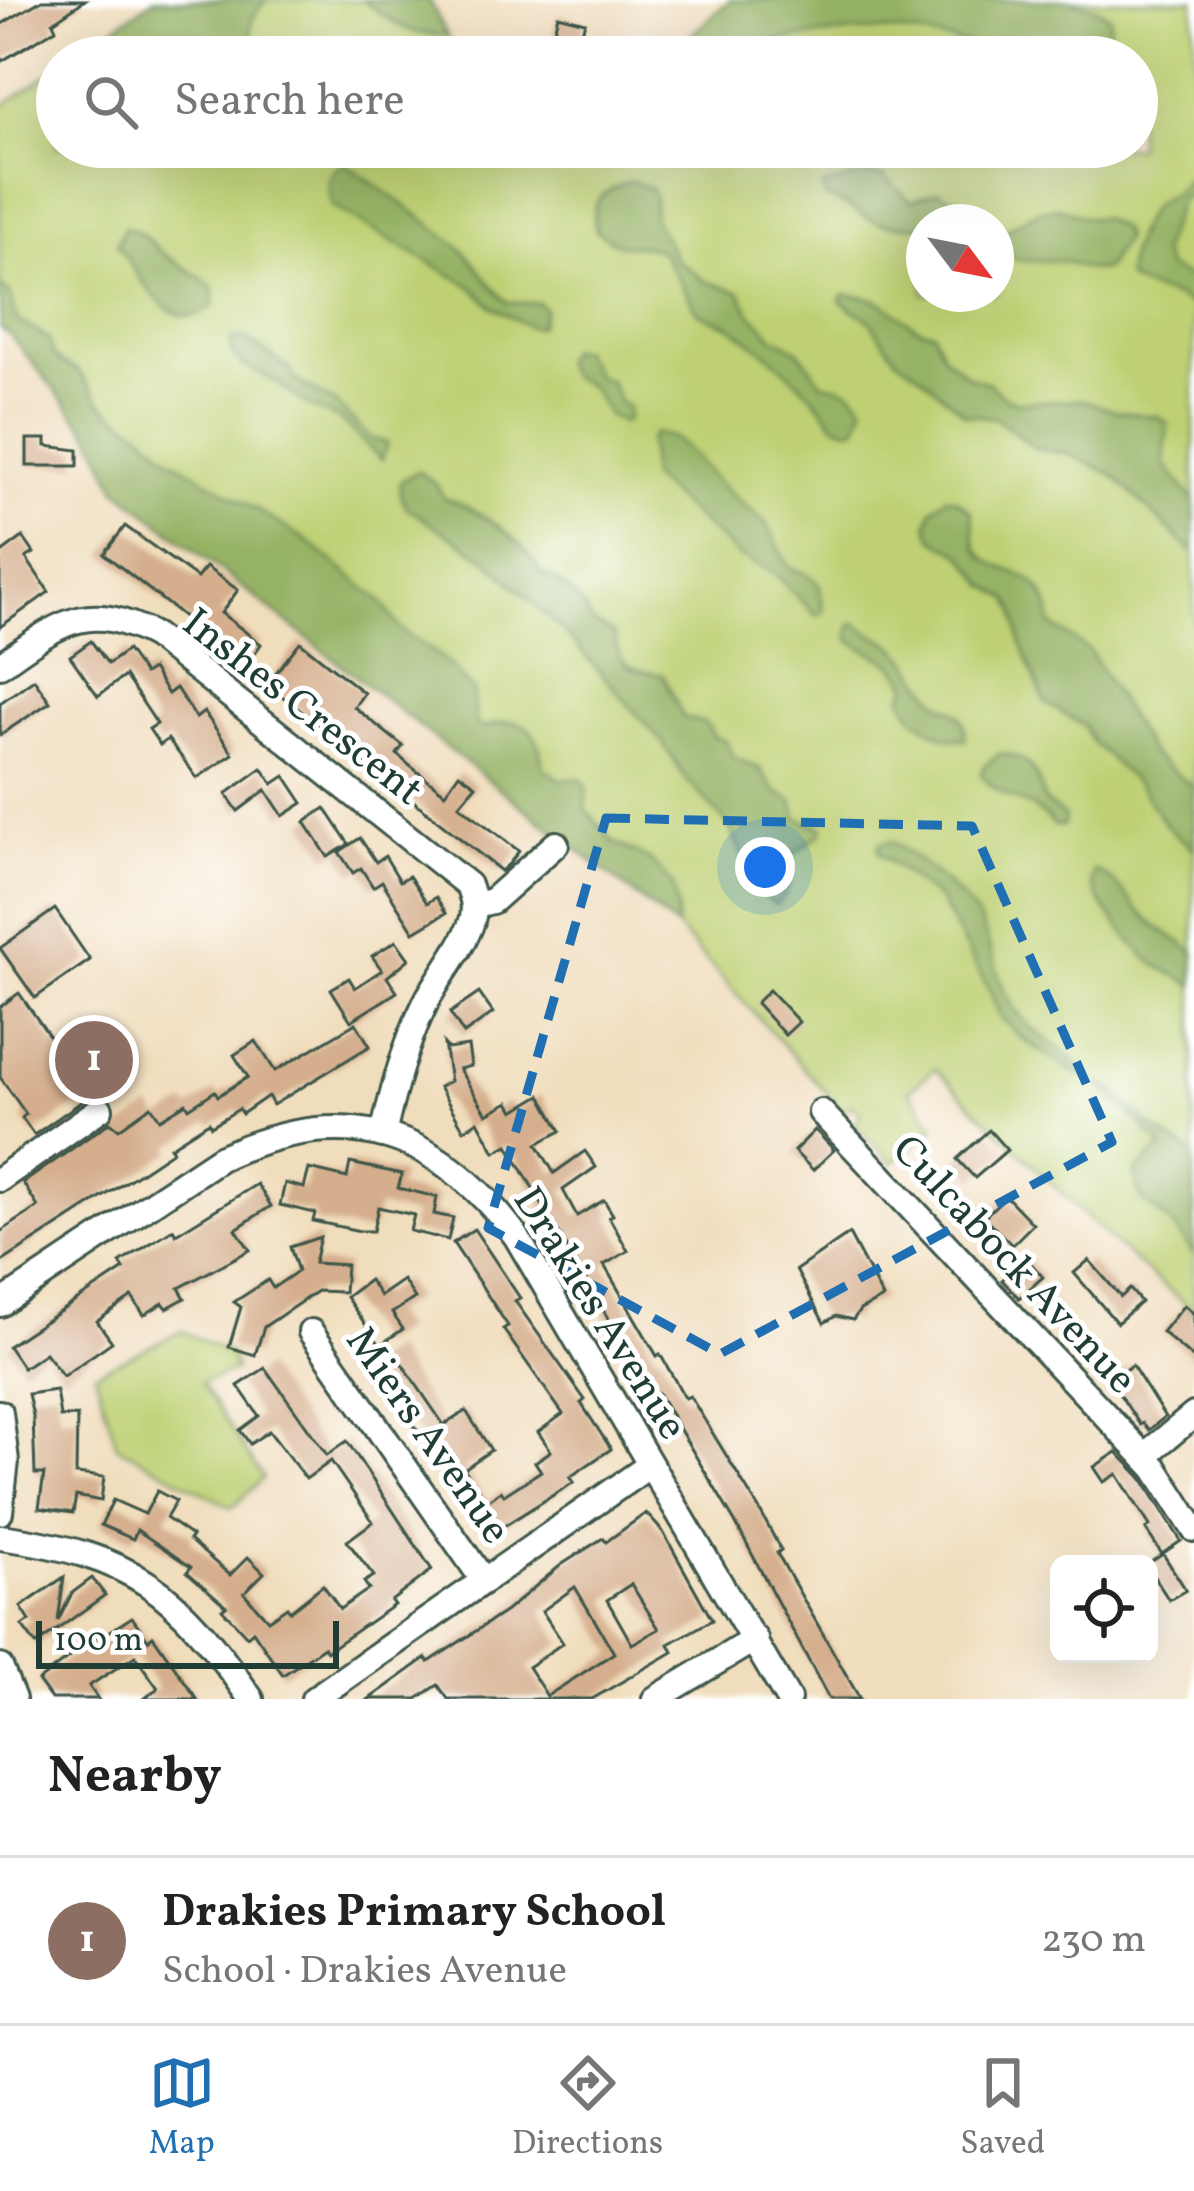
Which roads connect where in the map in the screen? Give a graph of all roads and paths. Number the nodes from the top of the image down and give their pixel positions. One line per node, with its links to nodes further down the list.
1 (0, 665): 3 (street, Inshes Crescent)
2 (556, 844): 3 (street)
3 (475, 905): 6 (street)
4 (100, 1109): 7 (street)
5 (821, 1112): 14 (street, Culcabock Avenue)
6 (382, 1135): 8 (street, Drakies Avenue); 15 (street, Drakies Avenue)
7 (0, 1179)
8 (0, 1304)
9 (311, 1332): 11 (street, Miers Avenue)
10 (348, 1340): 11 (street)
11 (327, 1355): 19 (street, Miers Avenue)
12 (1194, 1415): 14 (street)
13 (1, 1420): 16 (street)
14 (1144, 1456): 17 (street, Culcabock Avenue)
15 (650, 1465): 19 (street, Miers Avenue); 20 (street, Drakies Avenue)
16 (0, 1512)
17 (1194, 1529)
18 (0, 1537): 23 (street)
19 (484, 1581): 24 (street, Miers Avenue)
20 (755, 1640): 25 (street); 26 (street, Drakies Avenue)
21 (0, 1667): 22 (street)
22 (13, 1699)
23 (251, 1699)
24 (314, 1699)
25 (655, 1699)
26 (788, 1699)

